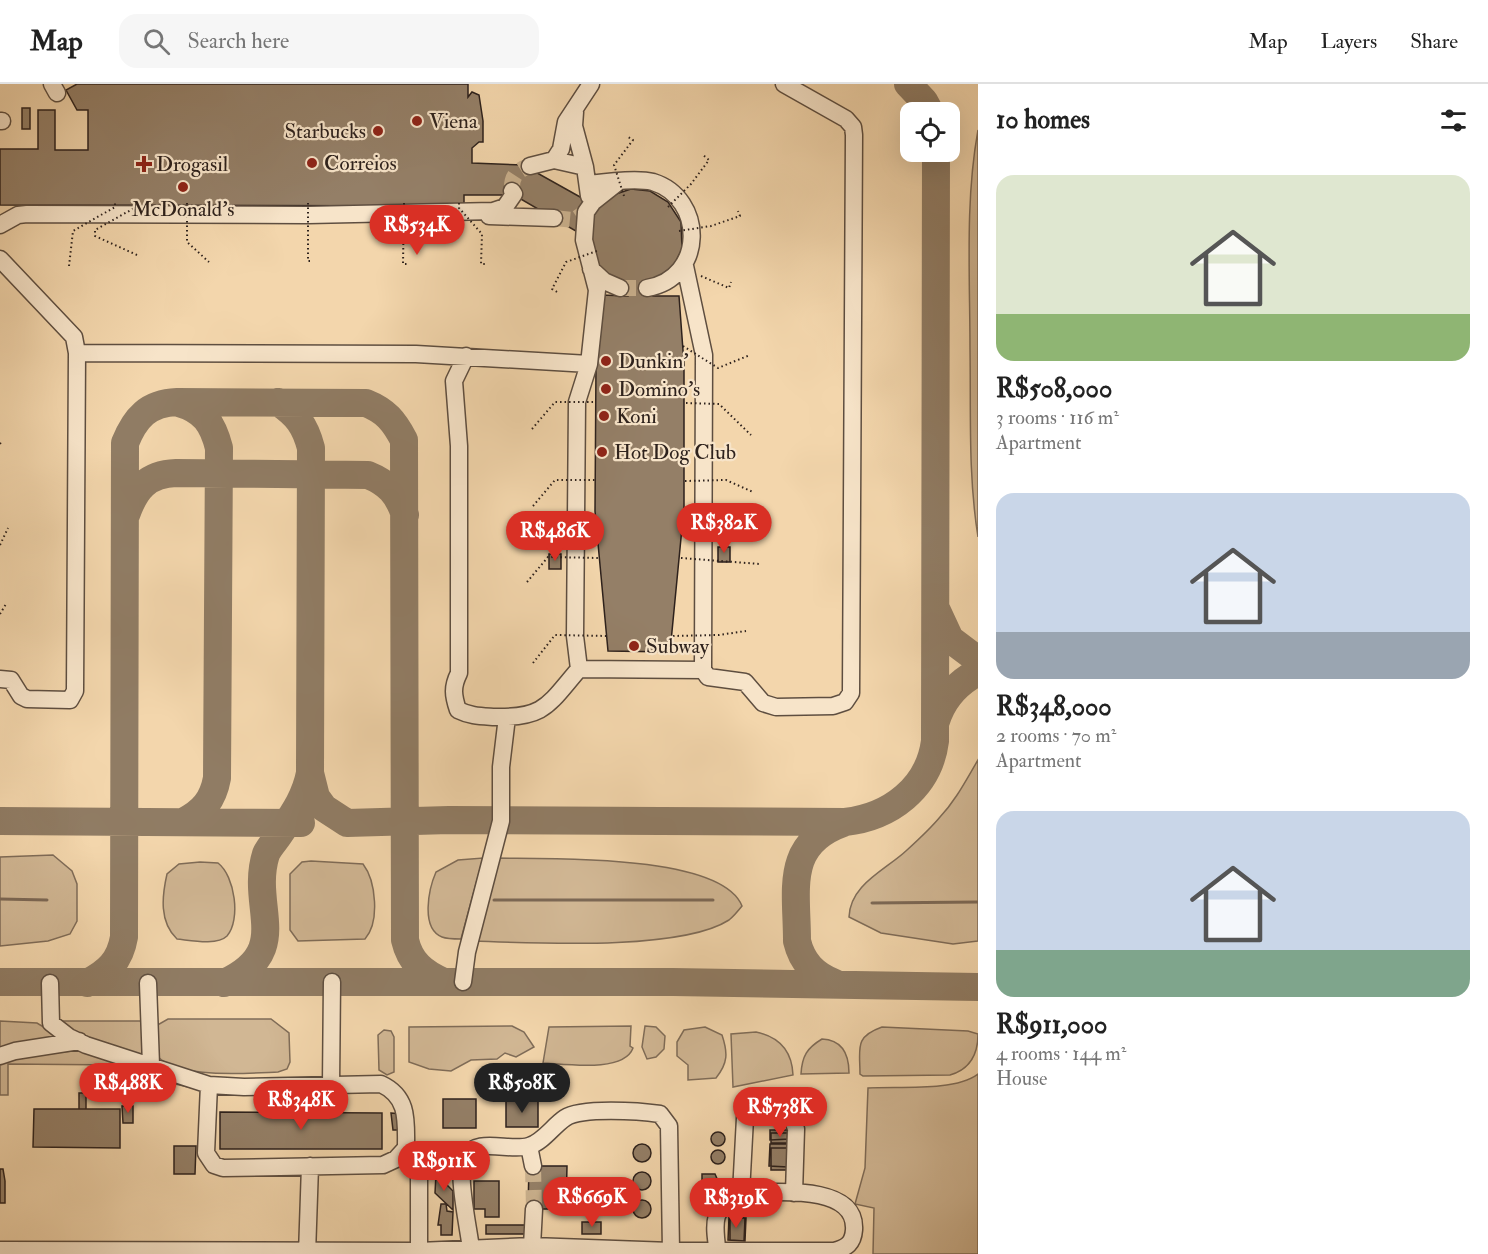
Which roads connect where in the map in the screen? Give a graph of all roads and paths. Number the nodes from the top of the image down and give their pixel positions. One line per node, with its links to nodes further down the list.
1 (591, 84): 3 (lane)
2 (784, 84): 75 (lane)
3 (575, 111): 6 (lane); 8 (lane)
4 (628, 137): 10 (path, bridge)
5 (703, 155): 11 (path, bridge)
6 (554, 160): 7 (lane); 8 (lane)
7 (530, 166)
8 (585, 167): 9 (lane)
9 (589, 184): 10 (lane); 21 (lane)
10 (620, 187): 11 (lane); 21 (lane)
11 (672, 203): 23 (lane)
12 (120, 208): 13 (lane); 20 (lane); 25 (path, bridge); 31 (path, bridge)
13 (187, 208): 16 (lane); 28 (path, bridge)
14 (404, 208): 15 (lane); 16 (lane); 29 (path, bridge)
15 (462, 208): 17 (lane); 30 (path, bridge)
16 (308, 209): 27 (path, bridge)
17 (482, 211): 17 (lane)
18 (738, 211): 23 (path, bridge)
19 (0, 213): 20 (lane)
20 (18, 215): 22 (lane)
21 (580, 216): 24 (lane); 34 (lane)
22 (0, 225)
23 (685, 230): 32 (lane)
24 (589, 253): 34 (lane); 39 (path, bridge)
25 (137, 255)
26 (0, 259): 35 (lane)
27 (313, 261)
28 (209, 262)
29 (409, 264)
30 (486, 264)
31 (69, 266)
32 (685, 266): 36 (path); 38 (lane); 44 (lane)
33 (0, 269): 35 (lane)
34 (595, 274): 37 (lane); 45 (lane)
35 (17, 279): 41 (lane)
36 (731, 282)
37 (620, 288)
38 (647, 288)
39 (557, 292)
40 (683, 346): 44 (path, bridge)
41 (77, 353): 43 (lane); 76 (lane)
42 (750, 355): 44 (path, bridge)
43 (466, 356): 45 (lane); 77 (lane)
44 (705, 362): 49 (lane)
45 (589, 364): 46 (lane)
46 (578, 402): 47 (path, bridge); 50 (path, bridge); 52 (lane)
47 (595, 402)
48 (686, 403): 49 (path, bridge)
49 (705, 403): 51 (path, bridge); 54 (lane)
50 (532, 429)
51 (751, 435)
52 (577, 480): 53 (path, bridge); 57 (path, bridge); 60 (lane)
53 (595, 480)
54 (705, 480): 55 (path, bridge); 56 (path, bridge); 63 (lane)
55 (685, 481)
56 (753, 492)
57 (533, 506)
58 (8, 528): 59 (path)
59 (0, 545)
60 (576, 558): 61 (path, bridge); 65 (path, bridge); 70 (lane)
61 (599, 558)
62 (681, 558): 63 (path, bridge)
63 (704, 558): 64 (path, bridge); 69 (lane)
64 (760, 564)
65 (527, 582)
66 (6, 604): 67 (path)
67 (0, 614)
68 (746, 631): 69 (path, bridge)
69 (704, 635): 72 (path, bridge); 75 (lane)
70 (575, 636): 71 (path, bridge); 73 (path, bridge); 74 (lane)
71 (607, 636)
72 (673, 636)
73 (533, 663)
74 (579, 669): 75 (lane); 77 (lane)
75 (704, 670)
76 (0, 679)
77 (507, 717): 79 (lane)
78 (332, 982): 86 (lane)
79 (464, 982)
80 (50, 983): 82 (lane)
81 (148, 983): 84 (lane)
82 (79, 1041): 83 (lane); 84 (lane)
83 (0, 1056)
84 (151, 1065): 85 (lane)
85 (209, 1084): 86 (lane); 89 (lane)
86 (332, 1085): 88 (lane)
87 (529, 1146): 90 (lane); 95 (lane); 98 (lane)
88 (405, 1148): 89 (lane); 97 (lane)
89 (310, 1166): 99 (lane)
90 (533, 1166)
91 (741, 1193): 92 (lane); 92 (lane); 100 (lane)
92 (794, 1193): 100 (lane)
93 (534, 1209): 94 (lane)
94 (532, 1246): 95 (lane); 98 (lane)
95 (471, 1249): 97 (lane)
96 (0, 1250): 99 (lane)
97 (419, 1251): 99 (lane)
98 (671, 1251): 100 (lane)
99 (307, 1253)
100 (718, 1253)

